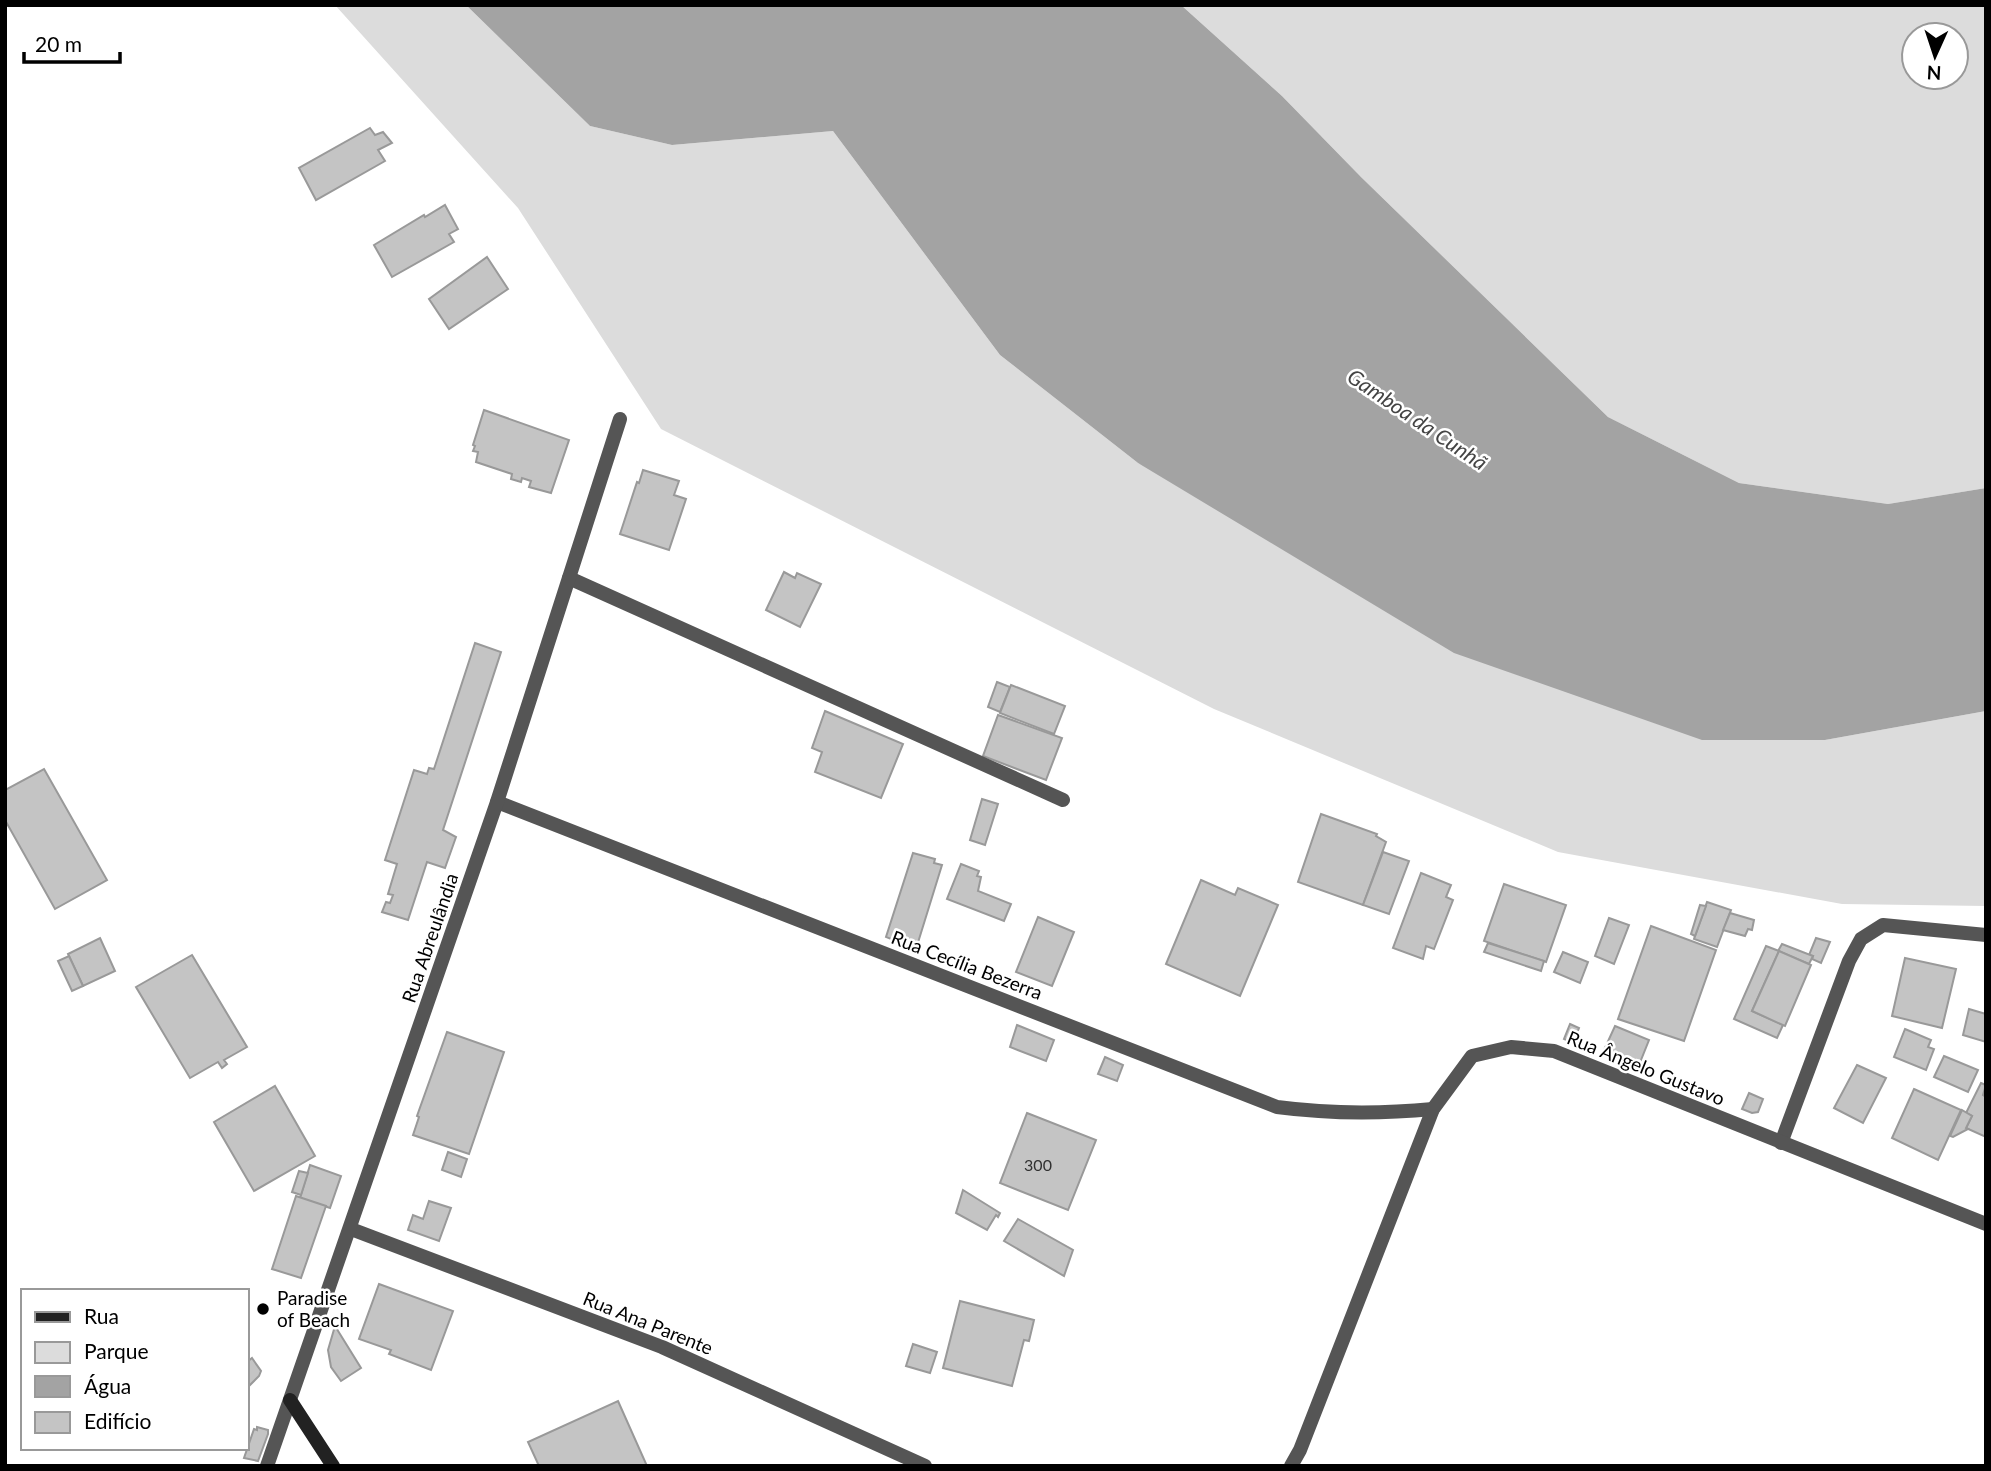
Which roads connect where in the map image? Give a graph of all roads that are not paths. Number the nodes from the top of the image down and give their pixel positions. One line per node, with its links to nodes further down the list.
1 (620, 419): 2 (street, Rua Abreulândia)
2 (569, 578): 3 (street); 4 (street, Rua Abreulândia)
3 (1063, 800)
4 (497, 802): 6 (street, Rua Cecília Bezerra); 9 (street, Rua Abreulândia)
5 (1986, 935): 7 (street)
6 (1433, 1109): 7 (street, Rua Ângelo Gustavo); 14 (street, Rua Ângelo Gustavo)
7 (1781, 1143): 8 (street, Rua Ângelo Gustavo)
8 (1986, 1224)
9 (351, 1229): 10 (street, Rua Abreulândia); 13 (street, Rua Ana Parente)
10 (289, 1400): 11 (street, Rua Abreulândia); 12 (street)
11 (267, 1466)
12 (333, 1466)
13 (925, 1466)
14 (1291, 1466)

